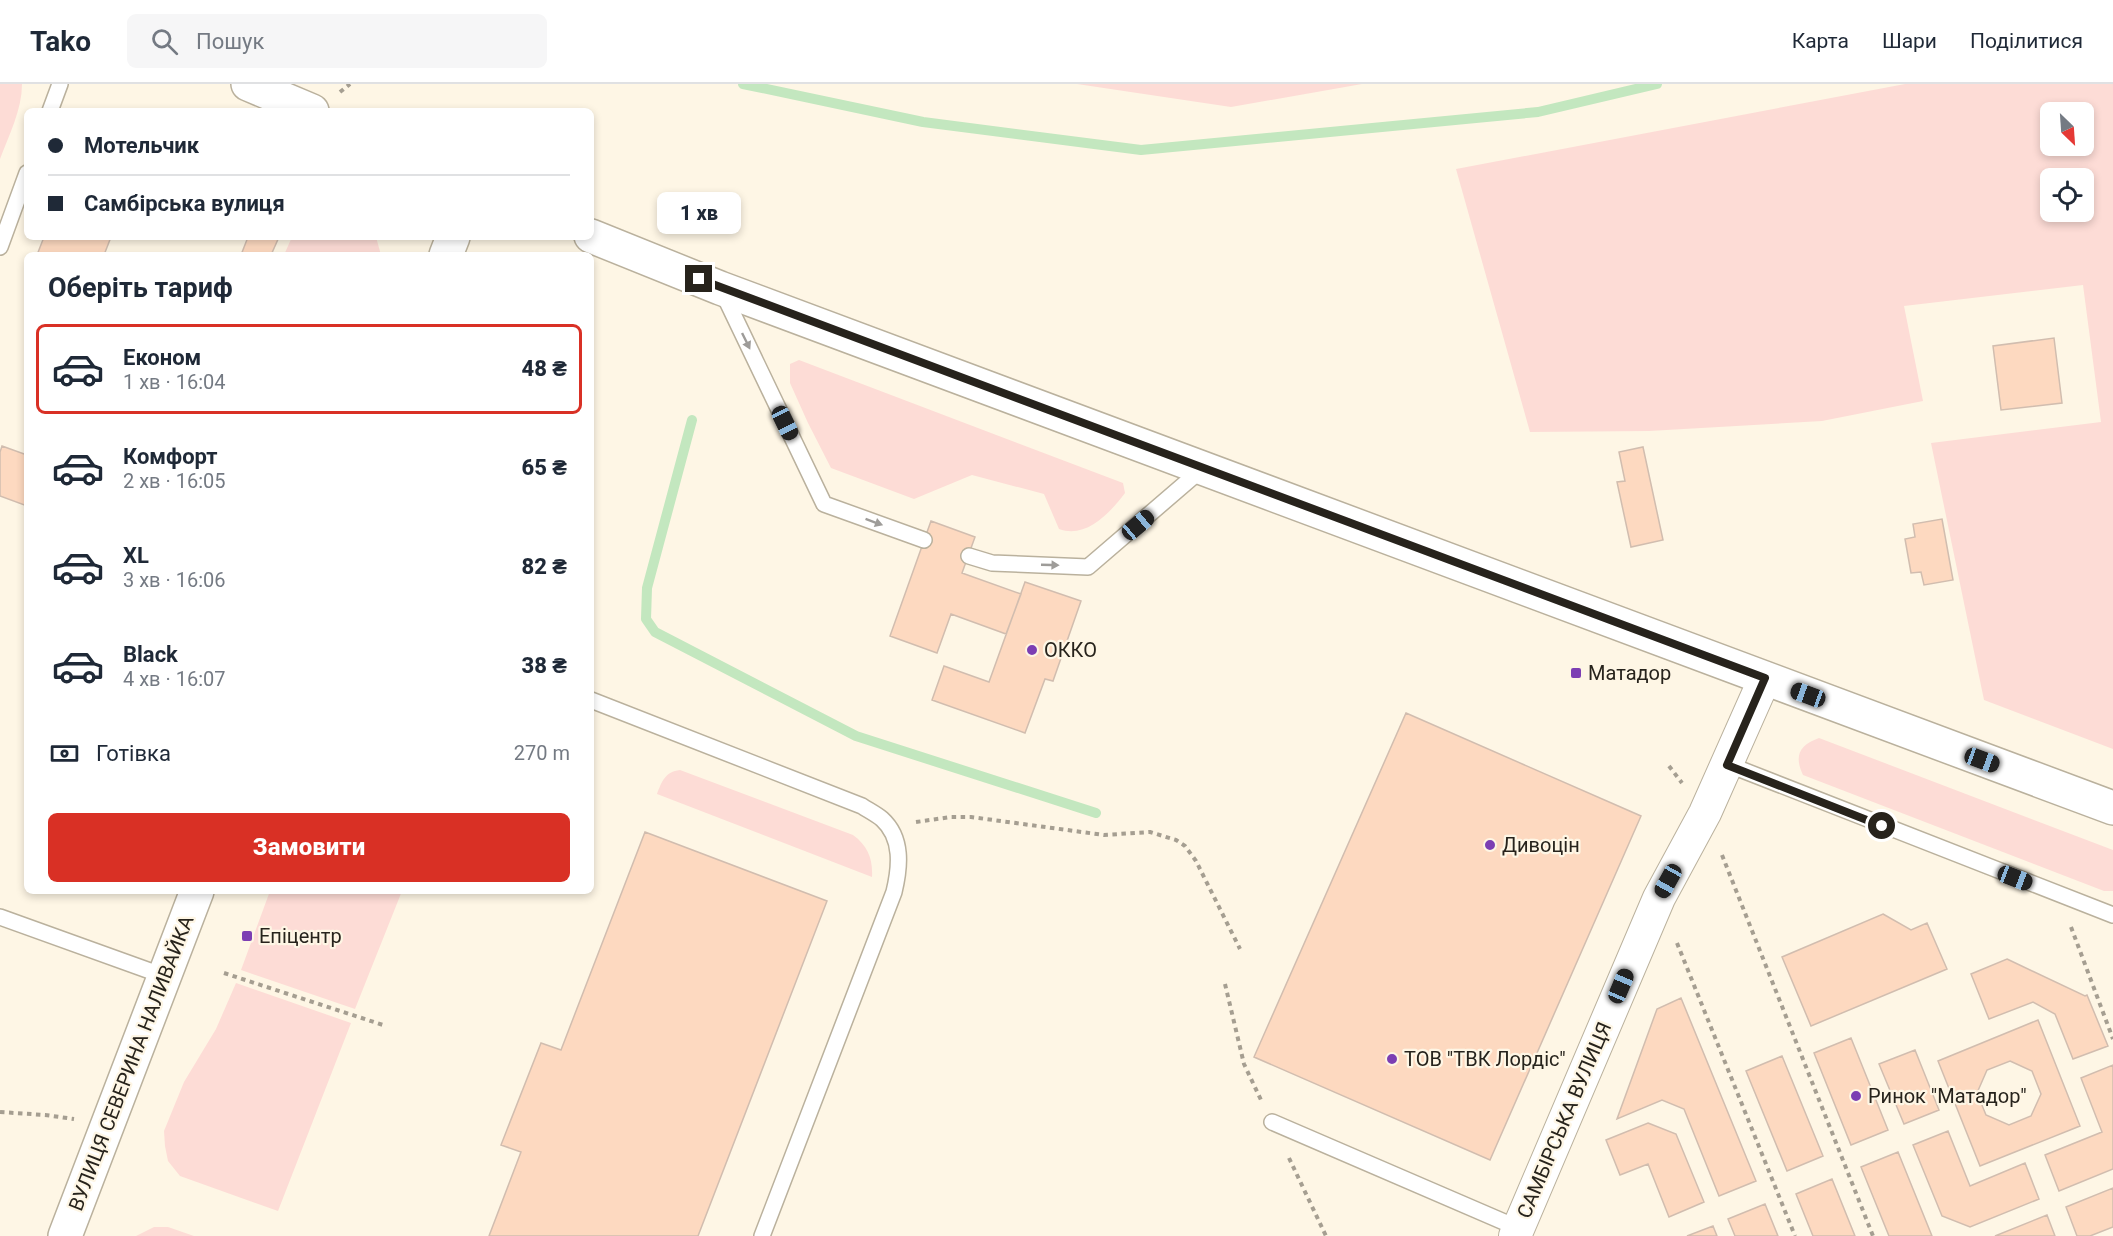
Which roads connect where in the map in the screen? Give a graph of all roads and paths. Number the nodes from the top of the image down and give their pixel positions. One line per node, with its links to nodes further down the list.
1 (60, 84): 3 (lane)
2 (248, 84): 4 (main road)
3 (51, 108)
4 (305, 108)
5 (24, 181): 7 (lane)
6 (594, 237): 8 (main road)
7 (0, 247)
8 (720, 288): 9 (main road); 10 (lane, one-way to 10)
9 (1202, 469): 11 (lane, one-way to 9); 12 (main road)
10 (924, 540)
11 (969, 556)
12 (1765, 678): 14 (street, САМБІРСЬКА ВУЛИЦЯ); 16 (main road)
13 (594, 701): 18 (lane)
14 (1727, 765): 17 (street, САМБІРСЬКА ВУЛИЦЯ); 20 (lane)
15 (1669, 766): 17 (path)
16 (2113, 808)
17 (1705, 813): 21 (street, САМБІРСЬКА ВУЛИЦЯ); 36 (path)
18 (883, 819): 24 (path); 34 (lane)
19 (196, 894): 26 (main road, ВУЛИЦЯ СЕВЕРИНА НАЛИВАЙКА)
20 (2059, 895): 22 (lane); 28 (path)
21 (1659, 898): 32 (street, САМБІРСЬКА ВУЛИЦЯ); 35 (path)
22 (2113, 915)
23 (0, 917): 26 (lane)
24 (1240, 949)
25 (224, 973): 27 (path)
26 (164, 976): 31 (main road, ВУЛИЦЯ СЕВЕРИНА НАЛИВАЙКА)
27 (383, 1025)
28 (2113, 1039)
29 (0, 1112): 31 (path)
30 (1272, 1122): 32 (lane)
31 (105, 1129): 33 (main road, ВУЛИЦЯ СЕВЕРИНА НАЛИВАЙКА)
32 (1516, 1232)
33 (65, 1236)
34 (762, 1236)
35 (1795, 1236)
36 (1874, 1236)

